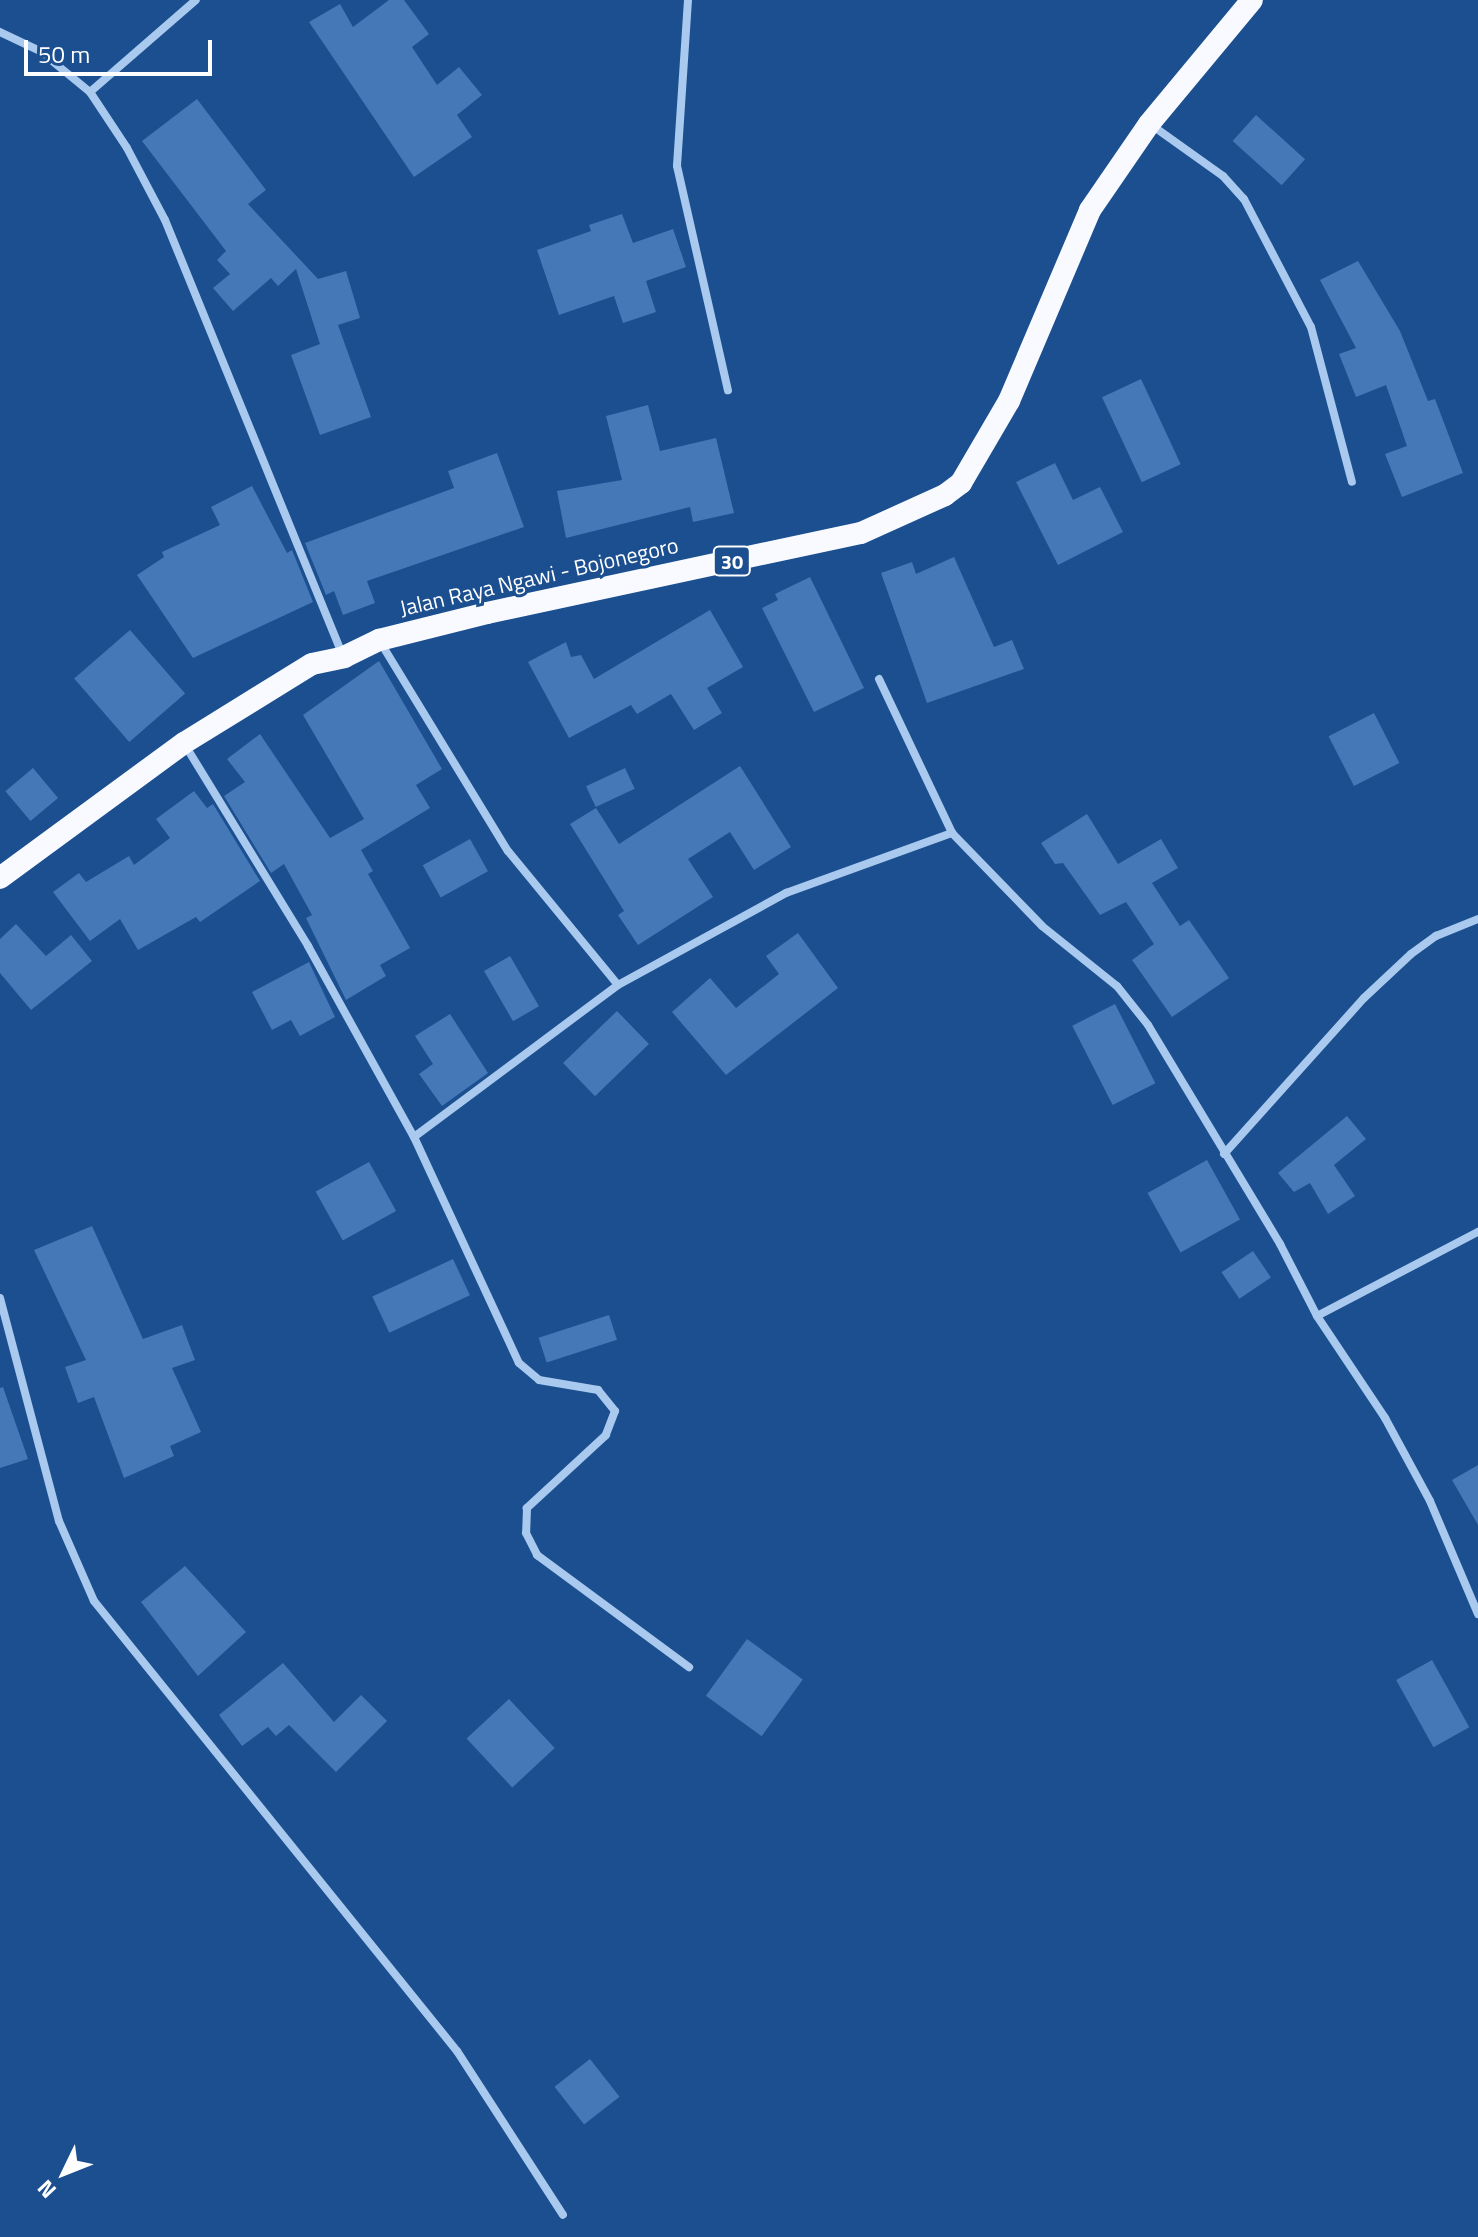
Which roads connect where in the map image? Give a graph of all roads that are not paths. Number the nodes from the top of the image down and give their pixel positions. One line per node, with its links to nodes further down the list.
1 (196, 0): 5 (street)
2 (688, 0): 7 (street)
3 (1252, 0): 6 (highway, Jalan Raya Ngawi - Bojonegoro / 30)
4 (0, 32): 5 (street)
5 (90, 92): 10 (street)
6 (1149, 124): 8 (street); 9 (highway, Jalan Raya Ngawi - Bojonegoro / 30)
7 (728, 390)
8 (1352, 482)
9 (379, 640): 10 (highway, Jalan Raya Ngawi - Bojonegoro / 30); 16 (street)
10 (344, 657): 12 (highway, Jalan Raya Ngawi - Bojonegoro / 30)
11 (879, 679): 13 (street)
12 (184, 743): 14 (highway, Jalan Raya Ngawi - Bojonegoro / 30); 17 (street)
13 (952, 833): 16 (street); 18 (street)
14 (0, 878)
15 (1478, 919): 18 (street)
16 (618, 985): 17 (street)
17 (414, 1137): 23 (street)
18 (1224, 1154): 21 (street)
19 (1478, 1232): 21 (street)
20 (0, 1298): 24 (street)
21 (1317, 1316): 22 (street)
22 (1478, 1614)
23 (689, 1667)
24 (563, 2215)

